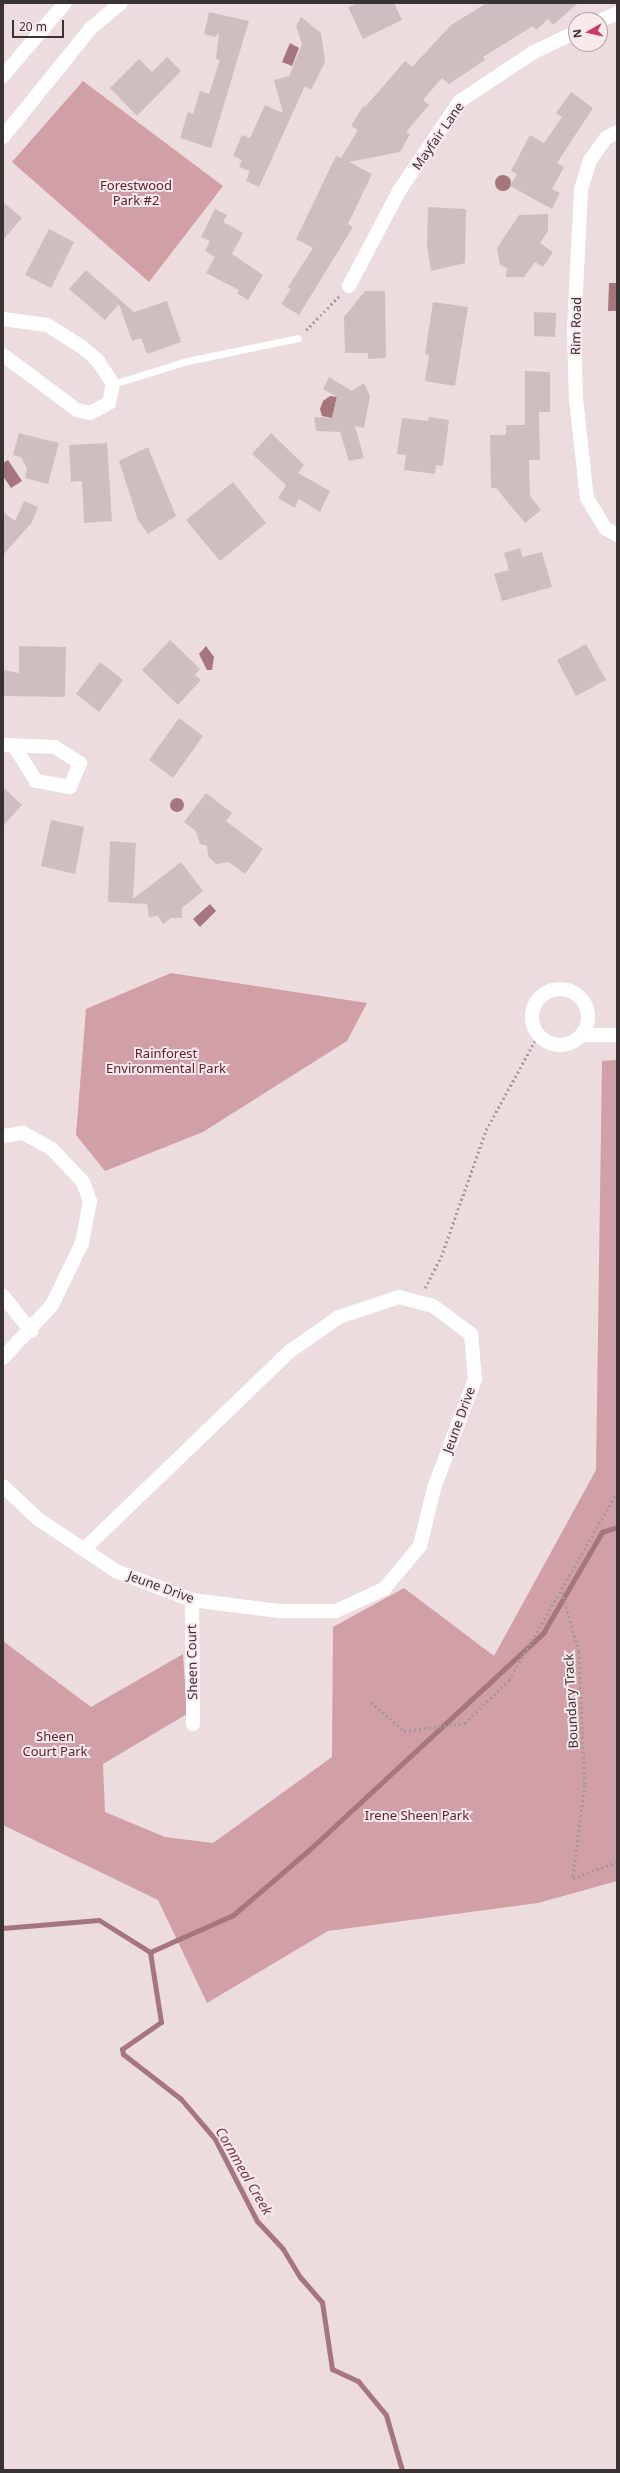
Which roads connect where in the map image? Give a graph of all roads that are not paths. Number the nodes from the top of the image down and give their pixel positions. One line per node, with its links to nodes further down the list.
1 (65, 3): 4 (street)
2 (121, 3): 6 (street)
3 (568, 36): 7 (street, Mayfair Lane)
4 (3, 76)
5 (617, 132): 12 (street, Rim Road)
6 (3, 137)
7 (349, 286)
8 (3, 318): 11 (street)
9 (298, 338): 11 (lane)
10 (3, 355): 11 (street)
11 (113, 384)
12 (611, 532)
13 (582, 1035): 13 (street); 14 (street)
14 (617, 1035)
15 (3, 1136): 17 (street)
16 (3, 1296): 17 (street)
17 (31, 1331): 18 (street)
18 (3, 1358)
19 (3, 1486): 20 (street, Jeune Drive)
20 (84, 1549): 21 (street, Jeune Drive); 21 (street, Jeune Drive)
21 (192, 1600): 22 (street, Sheen Court)
22 (193, 1724)

